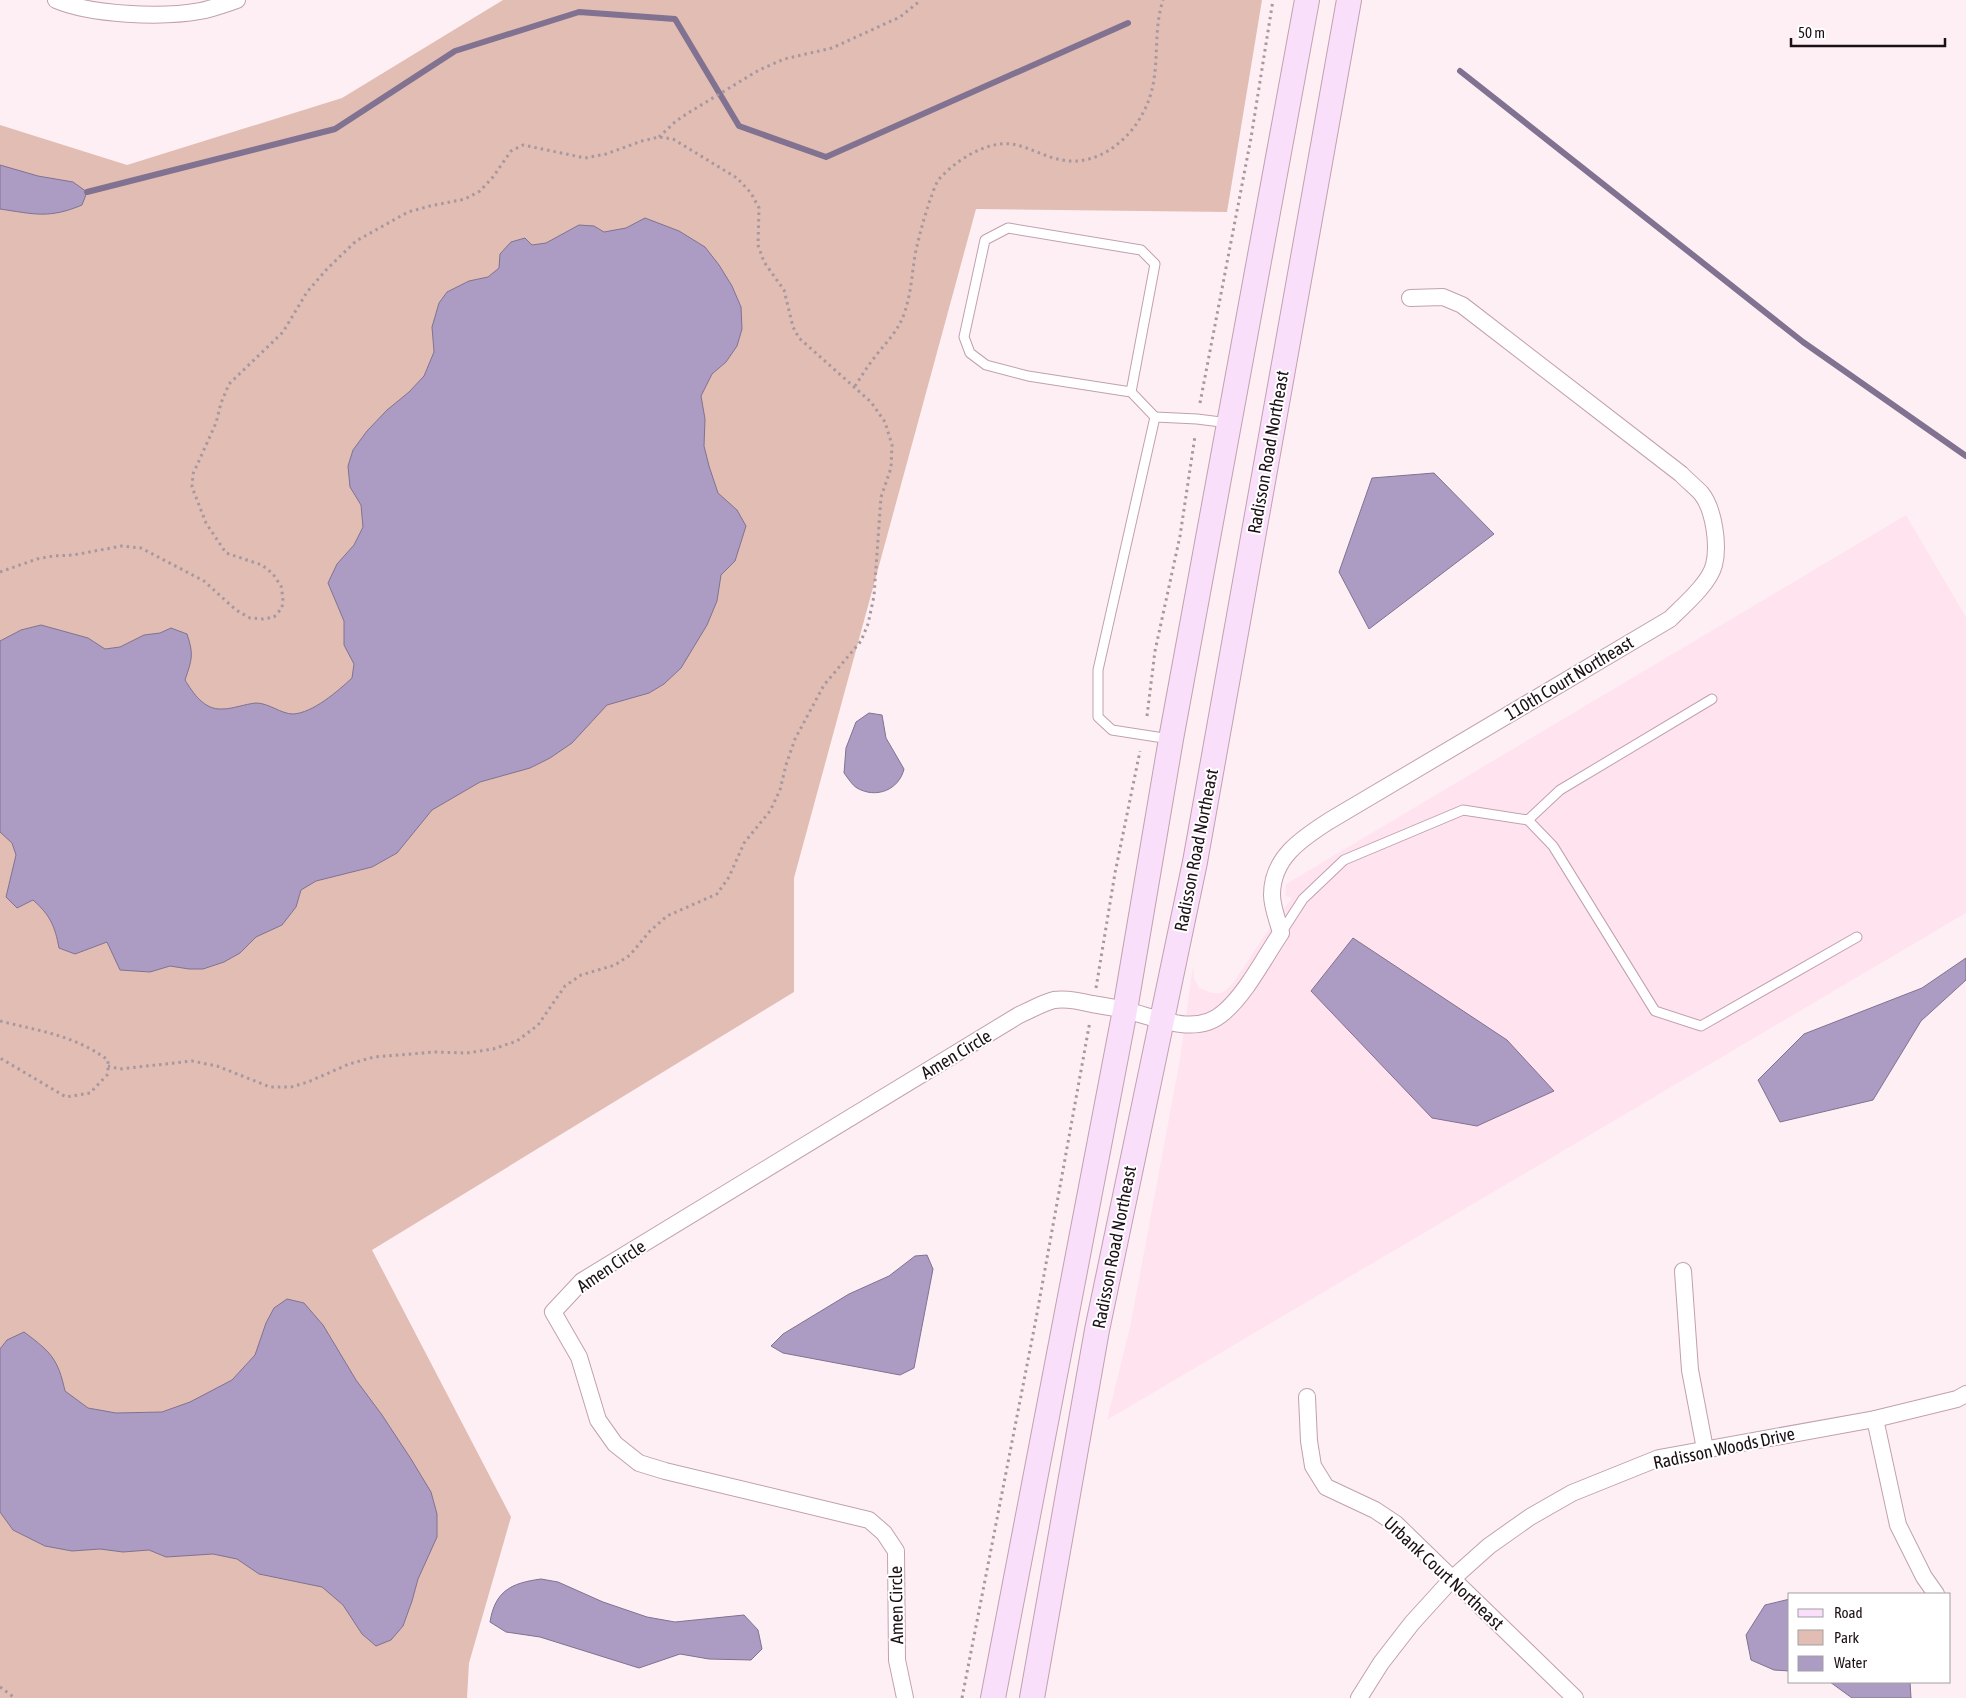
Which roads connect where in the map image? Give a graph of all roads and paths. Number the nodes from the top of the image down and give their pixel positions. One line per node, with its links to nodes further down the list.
1 (56, 0): 2 (street)
2 (237, 0)
3 (921, 0): 8 (path)
4 (1163, 0): 10 (path)
5 (1273, 0): 12 (path)
6 (1307, 0): 14 (main road, Radisson Road Northeast)
7 (1349, 0): 26 (main road, Radisson Road Northeast)
8 (659, 137): 10 (path); 16 (path)
9 (1410, 298): 22 (street, 110th Court Northeast)
10 (855, 386): 30 (path)
11 (1131, 392): 11 (lane); 13 (lane)
12 (1200, 403)
13 (1155, 417): 14 (lane); 19 (lane)
14 (1230, 424): 19 (main road, Radisson Road Northeast)
15 (1195, 436): 18 (path)
16 (0, 572)
17 (1712, 699): 21 (lane)
18 (1147, 716)
19 (1171, 739): 25 (main road, Radisson Road Northeast)
20 (1140, 751): 24 (path)
21 (1528, 820): 22 (lane); 23 (lane)
22 (1281, 933): 26 (street)
23 (1857, 937)
24 (1099, 975)
25 (1125, 1010): 26 (street); 40 (street, Amen Circle); 42 (main road, Radisson Road Northeast)
26 (1161, 1019): 43 (main road, Radisson Road Northeast)
27 (0, 1021): 30 (path)
28 (1090, 1031): 41 (path)
29 (0, 1058): 30 (path)
30 (108, 1066)
31 (1683, 1272): 35 (street)
32 (1966, 1394): 34 (street, Radisson Woods Drive)
33 (1306, 1397): 36 (street, Urbank Court Northeast)
34 (1875, 1419): 35 (street, Radisson Woods Drive); 37 (street)
35 (1705, 1449): 36 (street, Radisson Woods Drive)
36 (1452, 1579): 44 (street, Radisson Woods Drive); 45 (street, Urbank Court Northeast)
37 (1935, 1593)
38 (0, 1687): 39 (path)
39 (15, 1698)
40 (905, 1698)
41 (962, 1698)
42 (993, 1698)
43 (1032, 1698)
44 (1359, 1698)
45 (1576, 1698)

